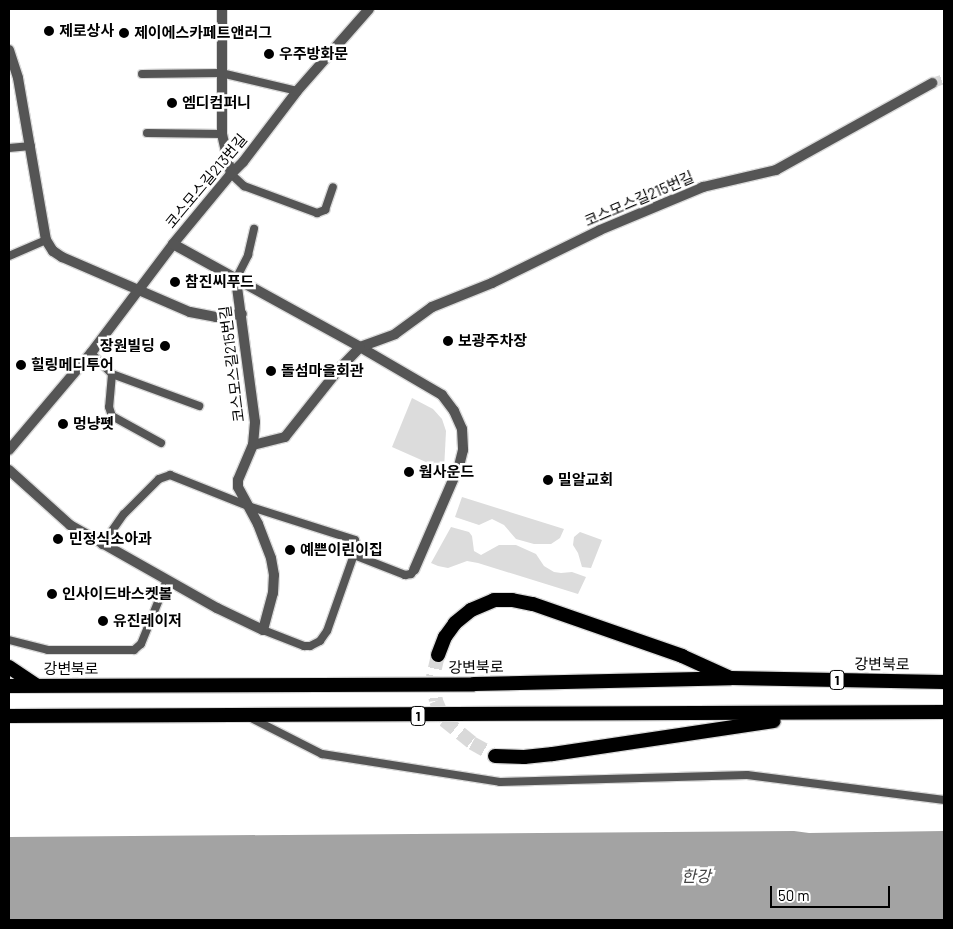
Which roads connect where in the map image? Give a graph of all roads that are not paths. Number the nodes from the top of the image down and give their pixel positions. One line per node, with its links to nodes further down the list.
1 (222, 9): 4 (street)
2 (369, 9): 7 (street, 코스모스길213번길)
3 (9, 50): 10 (street)
4 (221, 73): 5 (lane); 7 (lane); 9 (street)
5 (142, 74)
6 (932, 83): 21 (street, 코스모스길215번길)
7 (297, 91): 12 (street, 코스모스길213번길)
8 (146, 133): 9 (lane, 코스모스길213번길)
9 (222, 134): 12 (street)
10 (31, 146): 11 (lane); 15 (street)
11 (9, 148)
12 (231, 174): 13 (lane); 16 (street, 코스모스길213번길)
13 (333, 188)
14 (254, 229): 18 (lane)
15 (46, 240): 17 (lane); 19 (street)
16 (173, 244): 18 (street); 19 (street, 코스모스길213번길)
17 (9, 256)
18 (236, 279): 20 (street, 코스모스길215번길); 21 (street)
19 (138, 290): 20 (street); 22 (street, 코스모스길213번길)
20 (242, 314): 26 (street, 코스모스길215번길)
21 (360, 347): 26 (street, 코스모스길215번길); 32 (street)
22 (91, 353): 23 (lane); 27 (street, 코스모스길213번길)
23 (112, 374): 24 (lane); 25 (lane)
24 (199, 406)
25 (161, 443)
26 (253, 445): 29 (street, 코스모스길215번길)
27 (9, 450)
28 (9, 470): 30 (street)
29 (248, 506): 30 (lane); 31 (lane); 34 (street, 코스모스길215번길)
30 (102, 545): 33 (street)
31 (354, 555): 32 (lane); 34 (lane)
32 (414, 570)
33 (167, 580): 34 (street); 35 (lane)
34 (263, 630)
35 (9, 640)
36 (438, 655): 38 (highway)
37 (9, 667): 40 (highway)
38 (731, 678): 39 (highway, 강변북로 / 1); 40 (highway, 강변북로 / 1)
39 (944, 682)
40 (36, 685): 41 (highway, 강변북로 / 1)
41 (9, 686)
42 (944, 712): 43 (highway, 1)
43 (828, 713): 45 (highway, 1); 46 (highway)
44 (9, 716): 45 (highway, 1)
45 (247, 716): 47 (lane)
46 (495, 756)
47 (944, 800)

